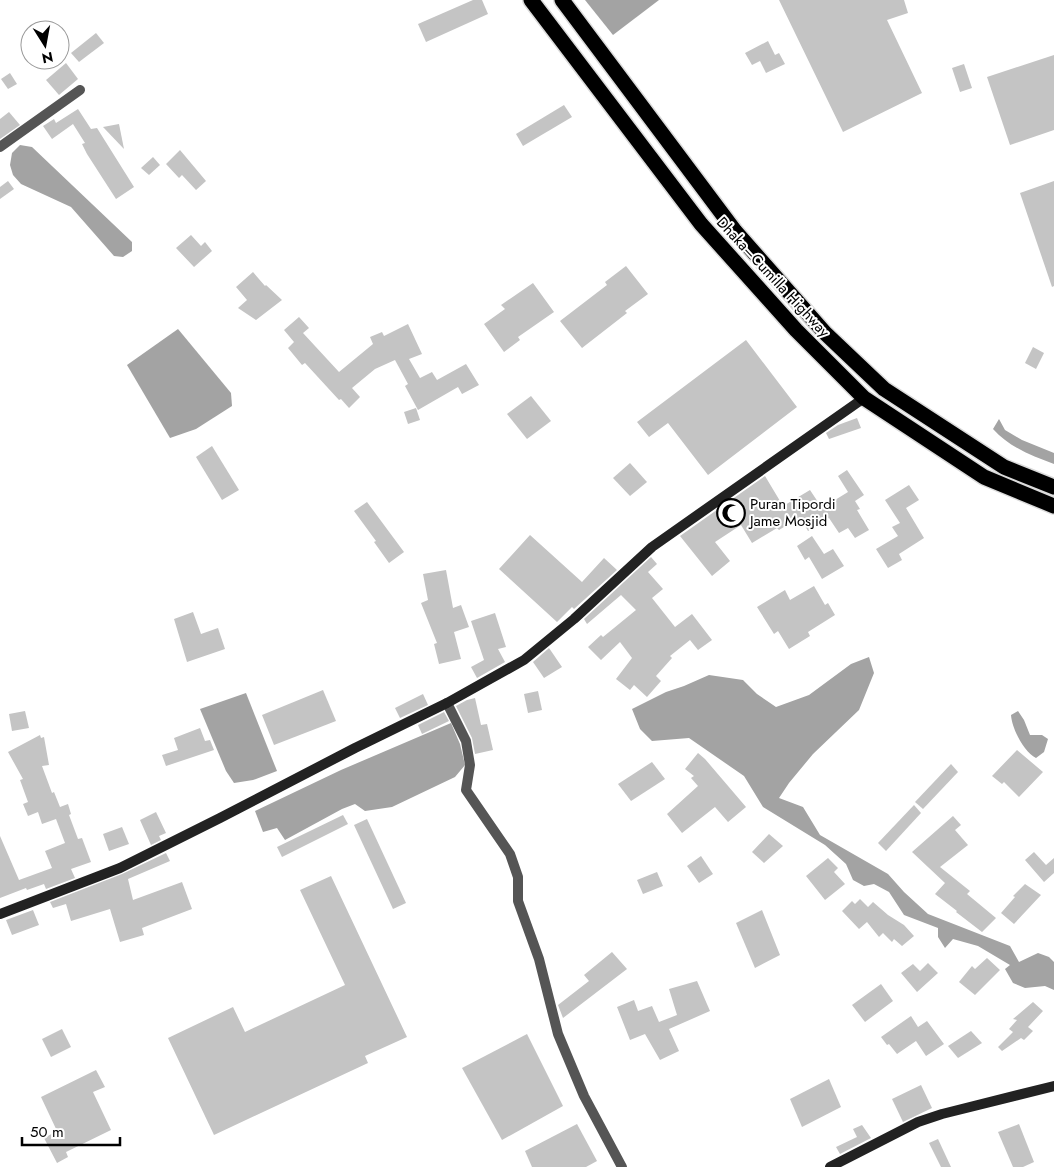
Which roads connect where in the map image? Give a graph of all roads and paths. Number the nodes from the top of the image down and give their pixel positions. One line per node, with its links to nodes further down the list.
1 (531, 0): 6 (highway, Dhaka–Cumilla Highway)
2 (562, 0): 5 (highway, Dhaka–Cumilla Highway)
3 (80, 90): 4 (street)
4 (0, 147)
5 (884, 389): 6 (highway); 7 (highway, Dhaka–Cumilla Highway)
6 (869, 401): 8 (highway, Dhaka–Cumilla Highway); 9 (street)
7 (1054, 487)
8 (1054, 506)
9 (448, 703): 10 (street); 12 (street)
10 (0, 914)
11 (1054, 1086): 13 (street)
12 (622, 1167)
13 (830, 1167)

